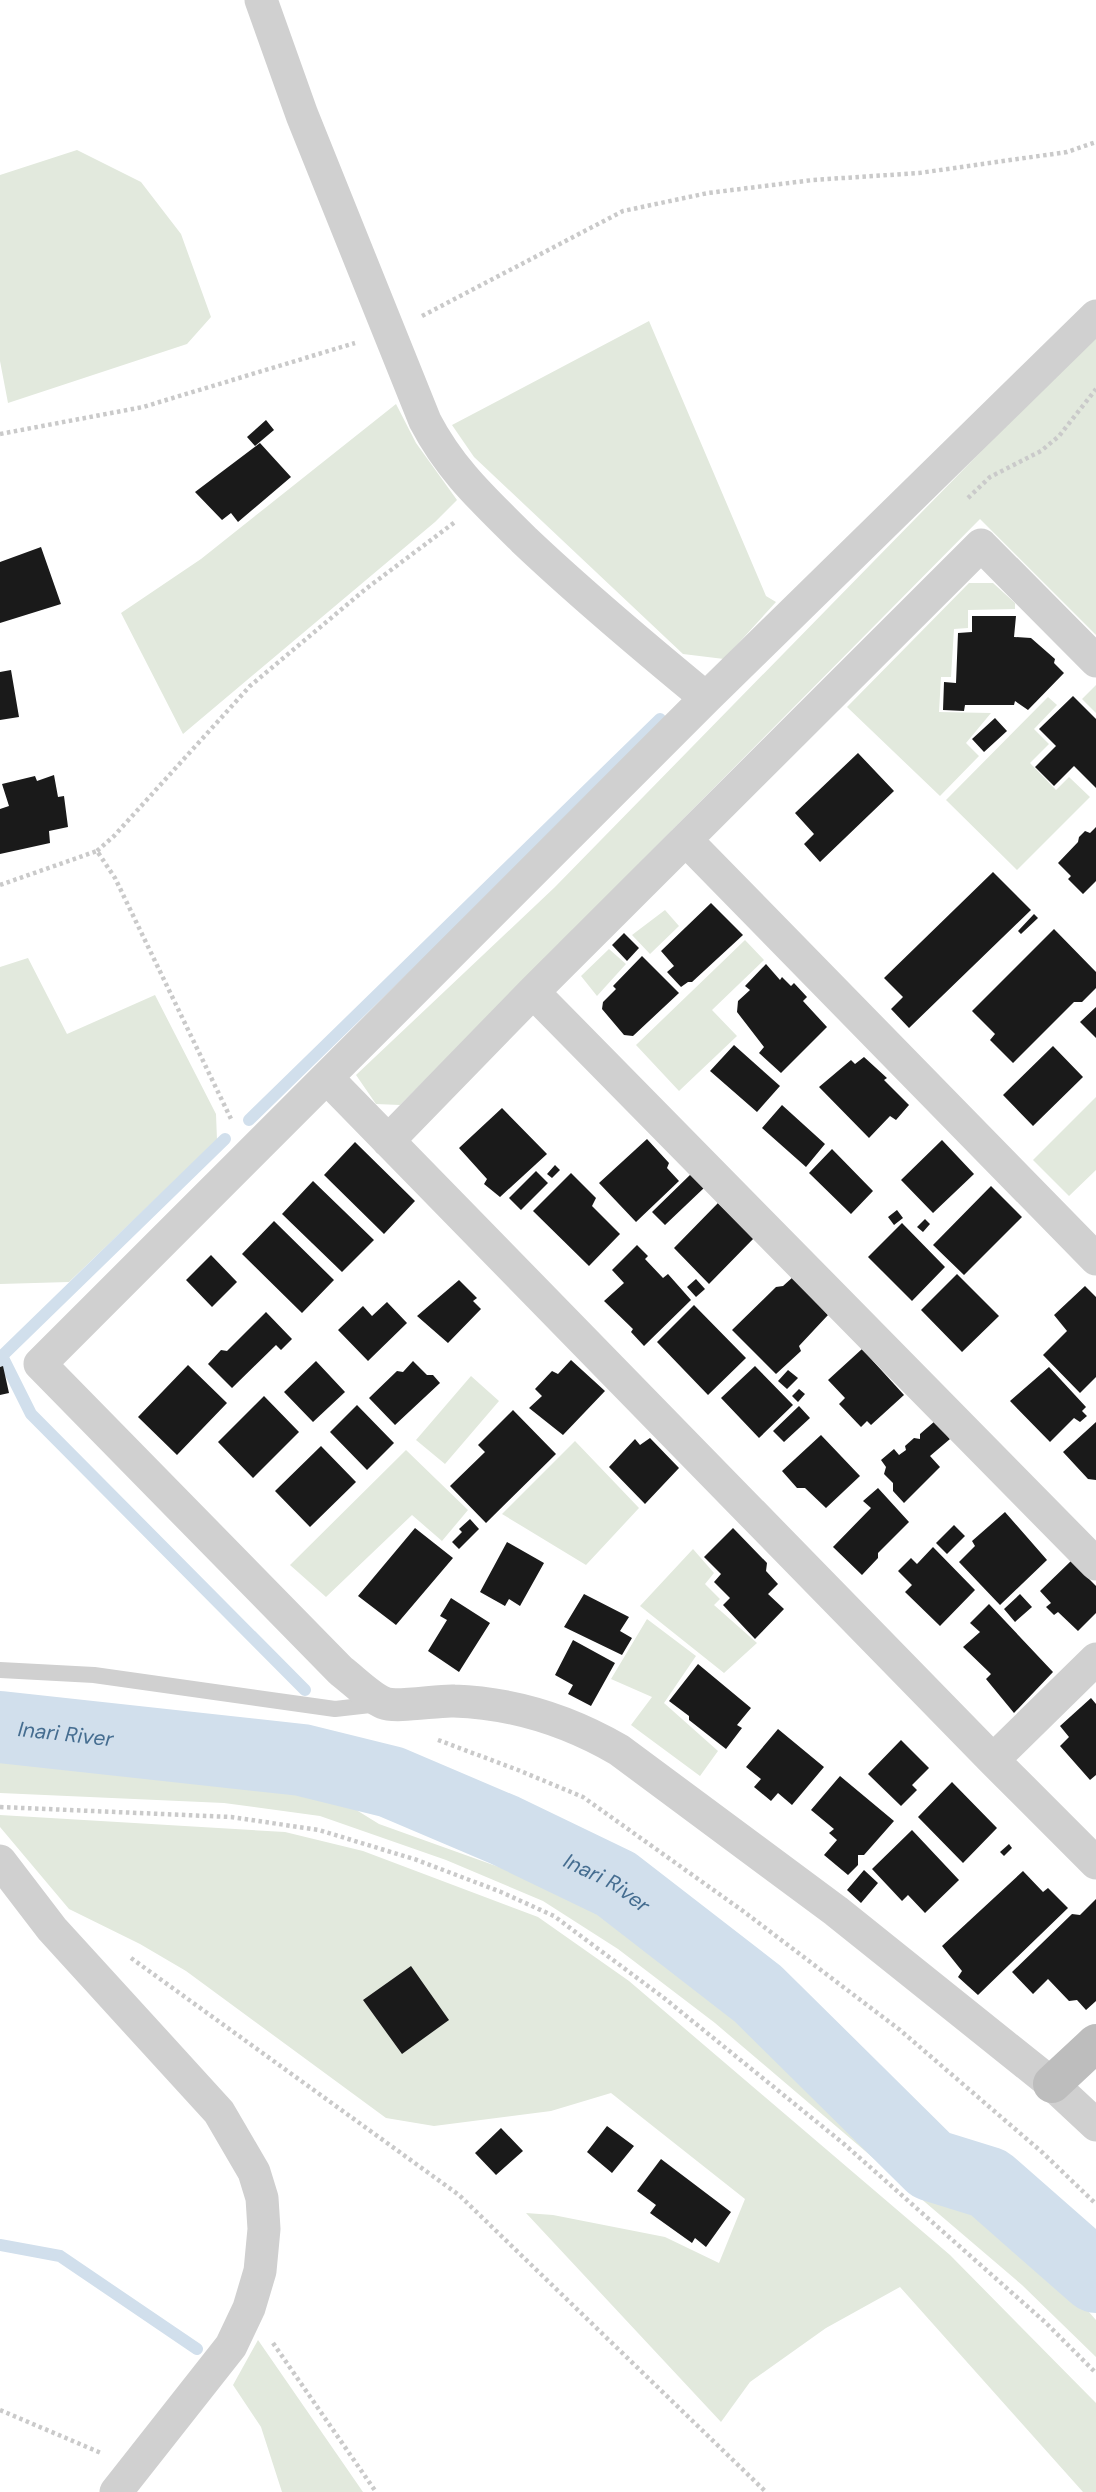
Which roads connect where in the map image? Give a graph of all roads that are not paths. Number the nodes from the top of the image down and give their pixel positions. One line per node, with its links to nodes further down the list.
1 (261, 0): 4 (street)
2 (1096, 316): 4 (street)
3 (1096, 661): 5 (street)
4 (706, 698): 7 (street)
5 (686, 840): 6 (street); 9 (street)
6 (533, 992): 8 (street); 10 (street)
7 (327, 1078): 8 (street); 13 (street)
8 (388, 1141): 14 (street)
9 (1096, 1259)
10 (1096, 1564)
11 (1096, 1659): 14 (street)
12 (0, 1670): 13 (lane)
13 (385, 1704): 18 (street)
14 (993, 1760): 16 (street)
15 (0, 1861): 20 (street)
16 (1096, 1863)
17 (1096, 2043): 18 (street)
18 (1052, 2084): 19 (street)
19 (1096, 2125)
20 (125, 2480)

